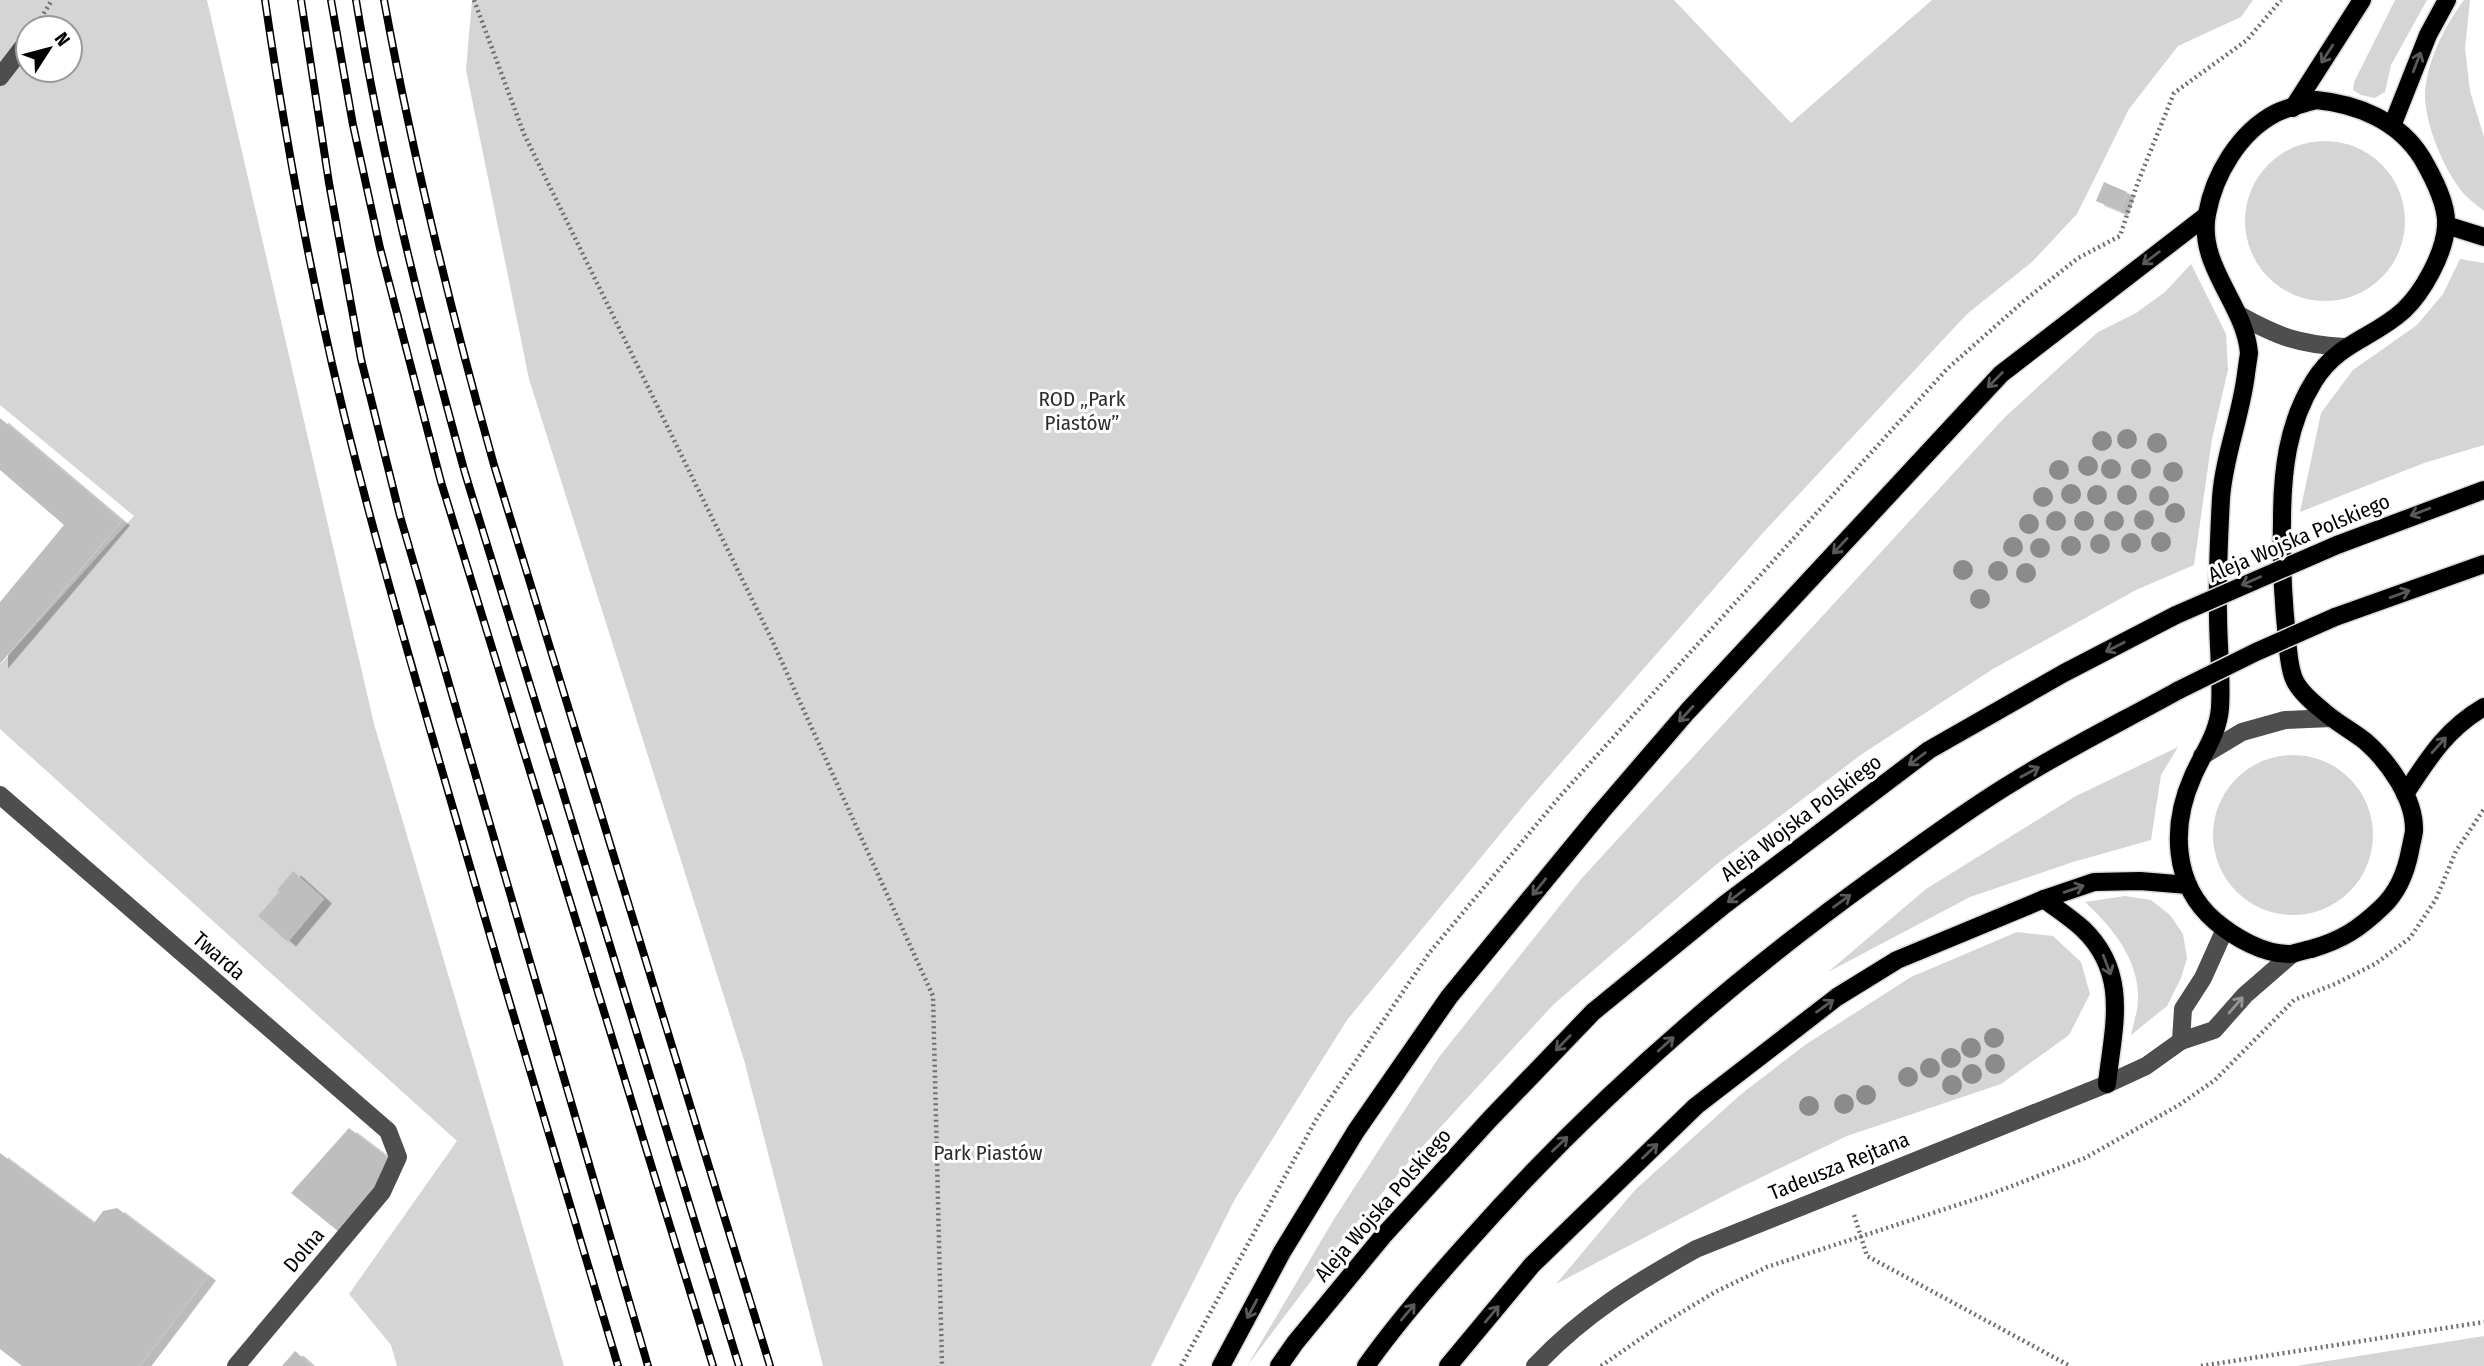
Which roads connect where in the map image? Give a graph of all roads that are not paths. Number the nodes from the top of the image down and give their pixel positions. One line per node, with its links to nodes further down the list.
1 (2362, 0): 5 (main road, one-way to 5)
2 (2447, 0): 6 (main road, one-way to 2)
3 (14, 59): 4 (street)
4 (0, 77)
5 (2293, 108): 6 (main road); 7 (main road)
6 (2392, 126): 8 (main road)
7 (2206, 216): 10 (main road); 27 (main road, one-way to 27)
8 (2446, 225): 9 (main road); 11 (main road)
9 (2484, 237)
10 (2239, 315): 11 (street); 16 (main road)
11 (2344, 347): 15 (main road)
12 (2484, 490): 28 (main road, Aleja Wojska Polskiego, one-way to 28, bridge)
13 (2484, 564): 29 (main road, one-way to 13, bridge)
14 (2484, 707): 17 (main road, one-way to 14)
15 (2330, 718): 16 (street); 17 (main road)
16 (2202, 756): 19 (main road)
17 (2405, 794): 22 (main road)
18 (0, 795): 25 (street, Twarda)
19 (2188, 885): 20 (main road, one-way to 19); 21 (main road)
20 (2044, 899): 24 (main road, one-way to 24); 30 (main road, one-way to 20)
21 (2225, 929): 22 (main road); 23 (street)
22 (2291, 955): 23 (street, Tadeusza Rejtana, one-way to 22)
23 (2180, 1041): 24 (street, Tadeusza Rejtana)
24 (2107, 1084): 31 (street, Tadeusza Rejtana)
25 (398, 1157): 26 (street, Dolna)
26 (236, 1366)
27 (1221, 1366)
28 (1279, 1366)
29 (1366, 1366)
30 (1448, 1366)
31 (1535, 1366)

